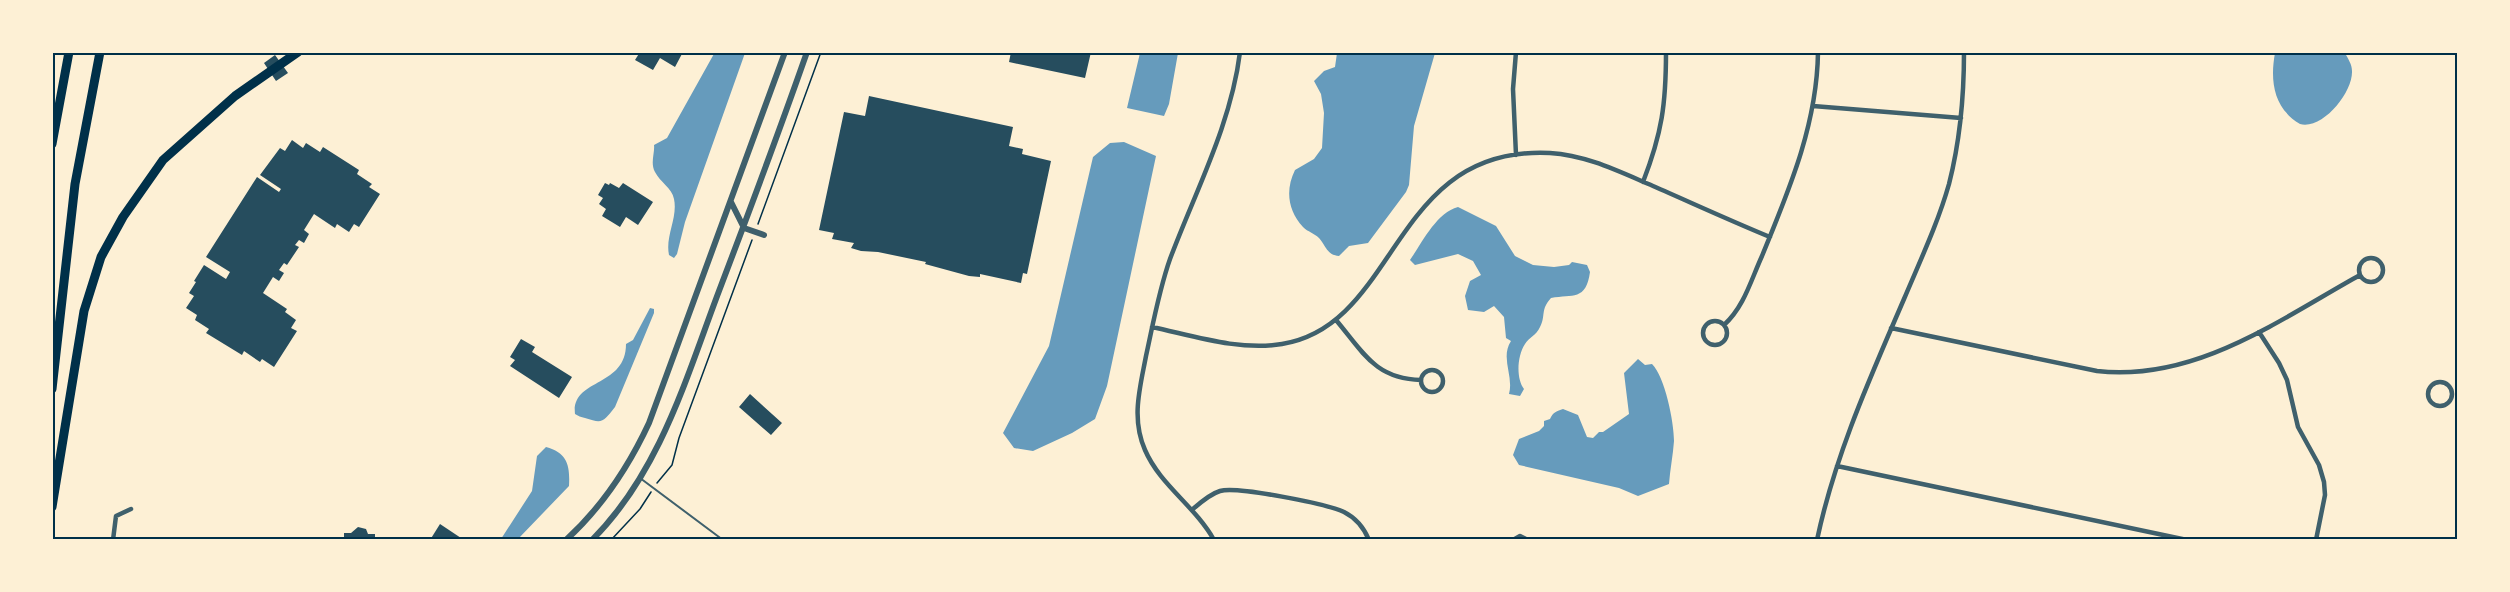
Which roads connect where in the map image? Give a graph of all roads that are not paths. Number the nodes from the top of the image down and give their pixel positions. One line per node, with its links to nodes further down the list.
1 (69, 52): 13 (highway)
2 (100, 52): 27 (highway)
3 (298, 52): 31 (highway)
4 (785, 52): 16 (street)
5 (807, 52): 17 (street)
6 (1240, 52): 23 (street)
7 (1516, 52): 14 (street)
8 (1666, 52): 15 (street)
9 (1818, 52): 11 (street)
10 (1964, 52): 12 (street)
11 (1813, 106): 12 (street); 19 (street)
12 (1961, 118): 24 (street)
13 (52, 144)
14 (1516, 155): 15 (street); 21 (street)
15 (1642, 182): 19 (street)
16 (731, 202): 17 (street); 35 (street)
17 (744, 228): 18 (street); 30 (street)
18 (764, 235)
19 (1770, 237): 22 (street)
20 (2360, 275): 20 (street); 25 (street)
21 (1336, 320): 23 (street); 26 (street)
22 (1724, 325): 22 (street)
23 (1152, 327): 33 (street)
24 (1891, 328): 25 (street); 29 (street)
25 (2259, 332): 44 (street)
26 (1421, 380): 26 (street)
27 (52, 389)
28 (2455, 399): 28 (street)
29 (1837, 466): 42 (street); 43 (street)
30 (640, 478): 36 (street); 37 (lane)
31 (52, 507)
32 (131, 509): 34 (street)
33 (1193, 509): 38 (street); 39 (street)
34 (113, 540)
35 (566, 540)
36 (592, 540)
37 (723, 540)
38 (1214, 540)
39 (1369, 540)
40 (1513, 540): 41 (street)
41 (1528, 540)
42 (1817, 540)
43 (2187, 540)
44 (2316, 540)

